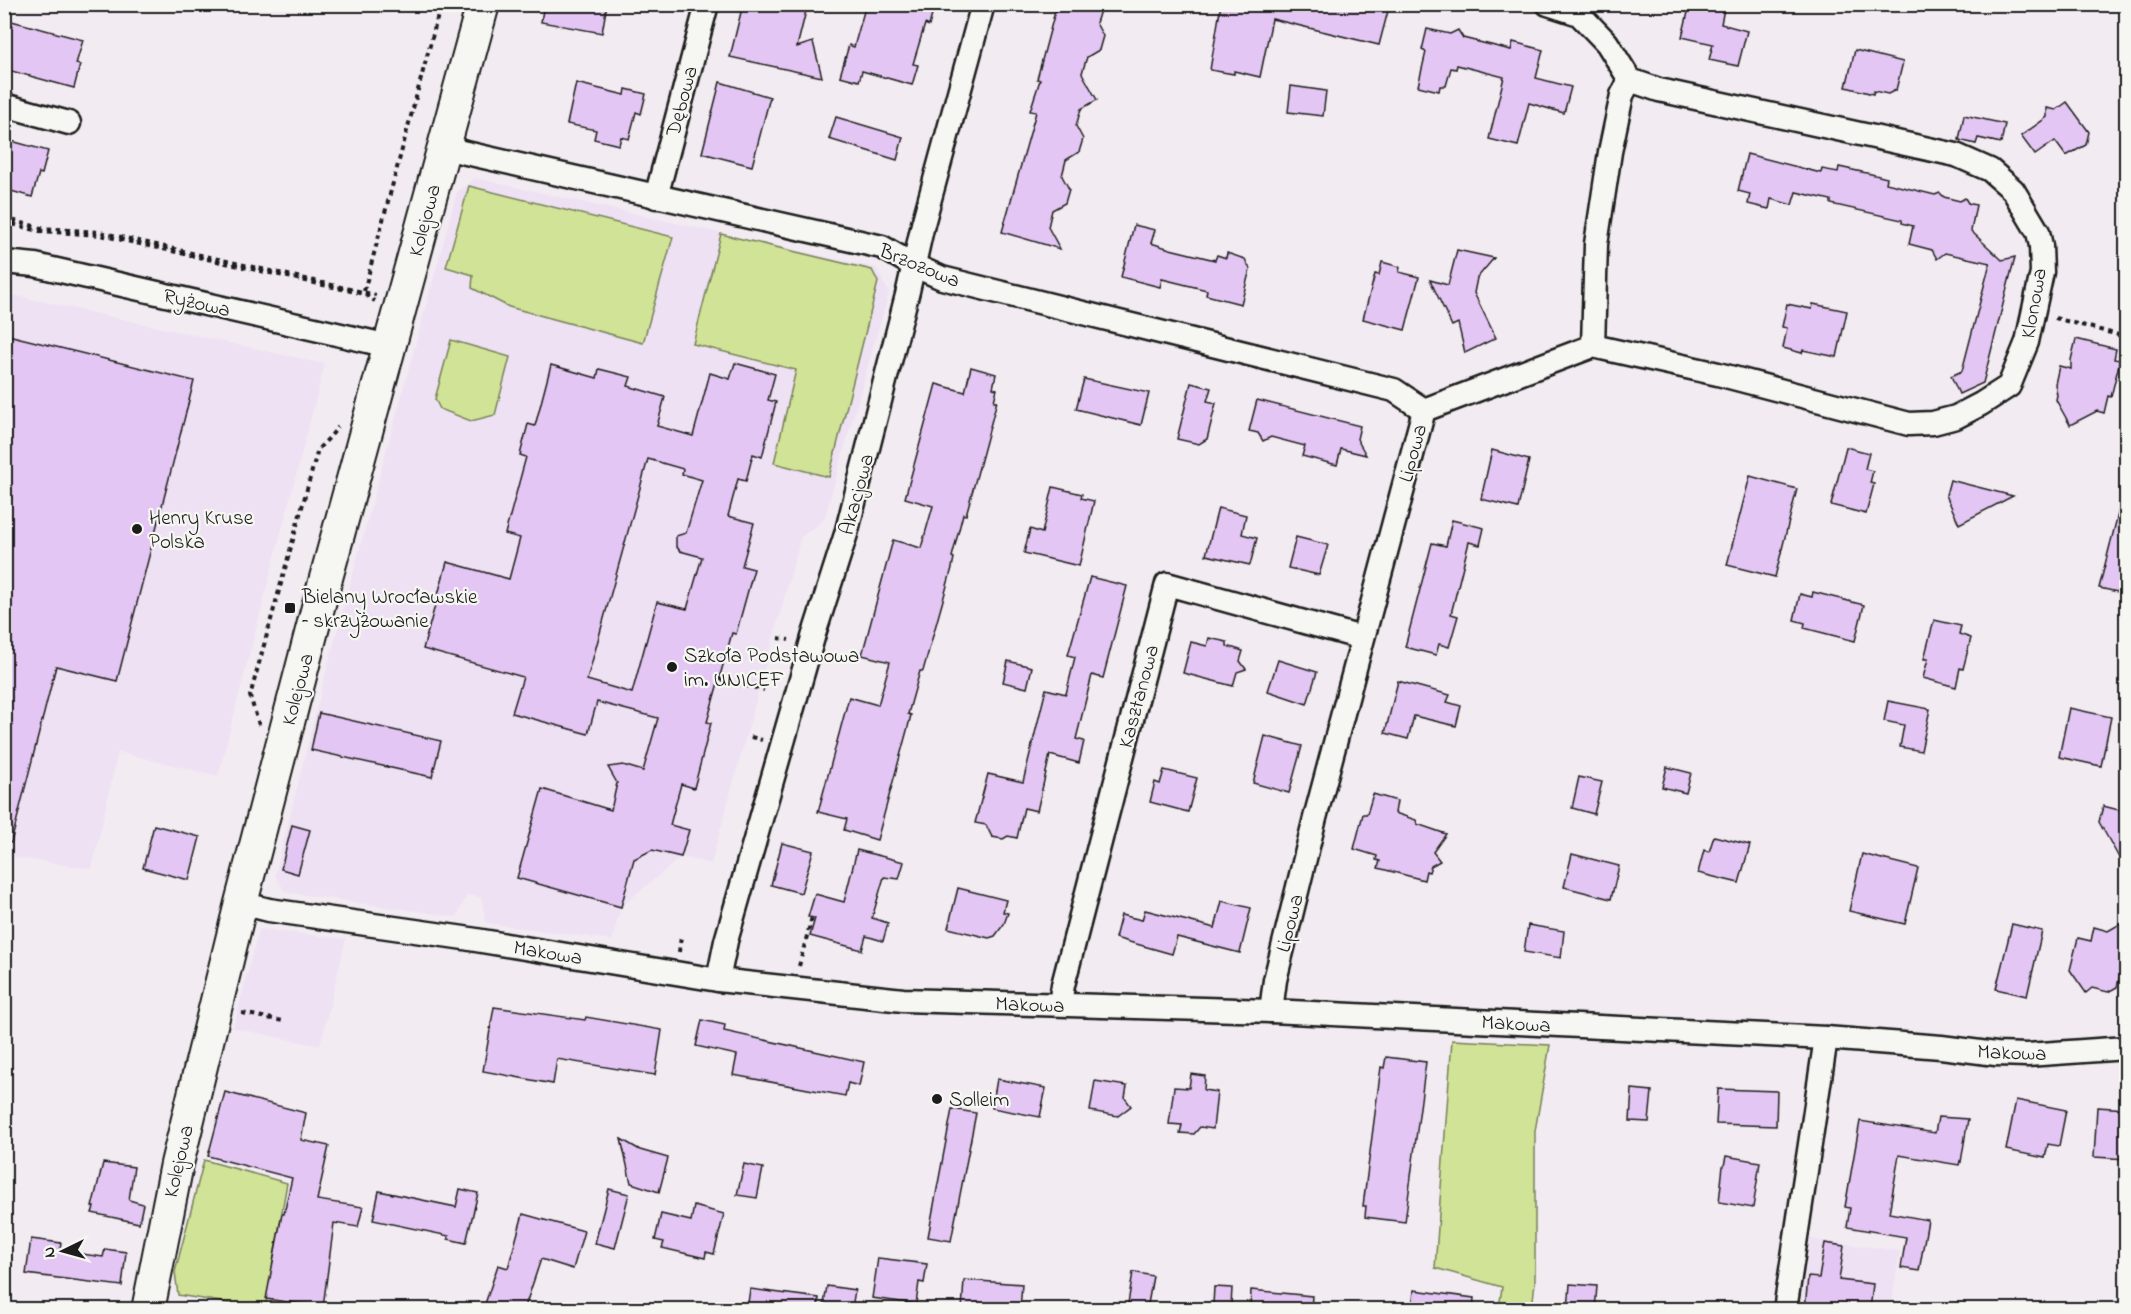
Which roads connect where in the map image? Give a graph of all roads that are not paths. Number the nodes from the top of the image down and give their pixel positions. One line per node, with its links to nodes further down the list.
1 (483, 4): 8 (street, Kolejowa)
2 (706, 4): 9 (street, Dębowa)
3 (983, 4): 11 (street, Akacjowa)
4 (1548, 4): 5 (street)
5 (1630, 80): 13 (street); 13 (street, Klonowa)
6 (4, 105): 7 (street)
7 (69, 123)
8 (444, 148): 9 (street, Brzozowa); 12 (street, Kolejowa)
9 (656, 197): 11 (street, Brzozowa)
10 (4, 262): 12 (street, Ryżowa)
11 (913, 266): 14 (street, Brzozowa); 17 (street, Akacjowa)
12 (389, 346): 16 (street, Kolejowa)
13 (1593, 346): 14 (street, Lipowa)
14 (1424, 410): 15 (street, Lipowa)
15 (1362, 638): 18 (street, Kasztanowa); 19 (street, Lipowa)
16 (241, 903): 17 (street, Makowa); 22 (street, Kolejowa)
17 (718, 980): 18 (street, Makowa)
18 (1060, 1004): 19 (street, Makowa)
19 (1272, 1011): 20 (street, Makowa)
20 (1826, 1038): 21 (street, Makowa); 23 (street)
21 (2127, 1048)
22 (148, 1310)
23 (1785, 1310)

